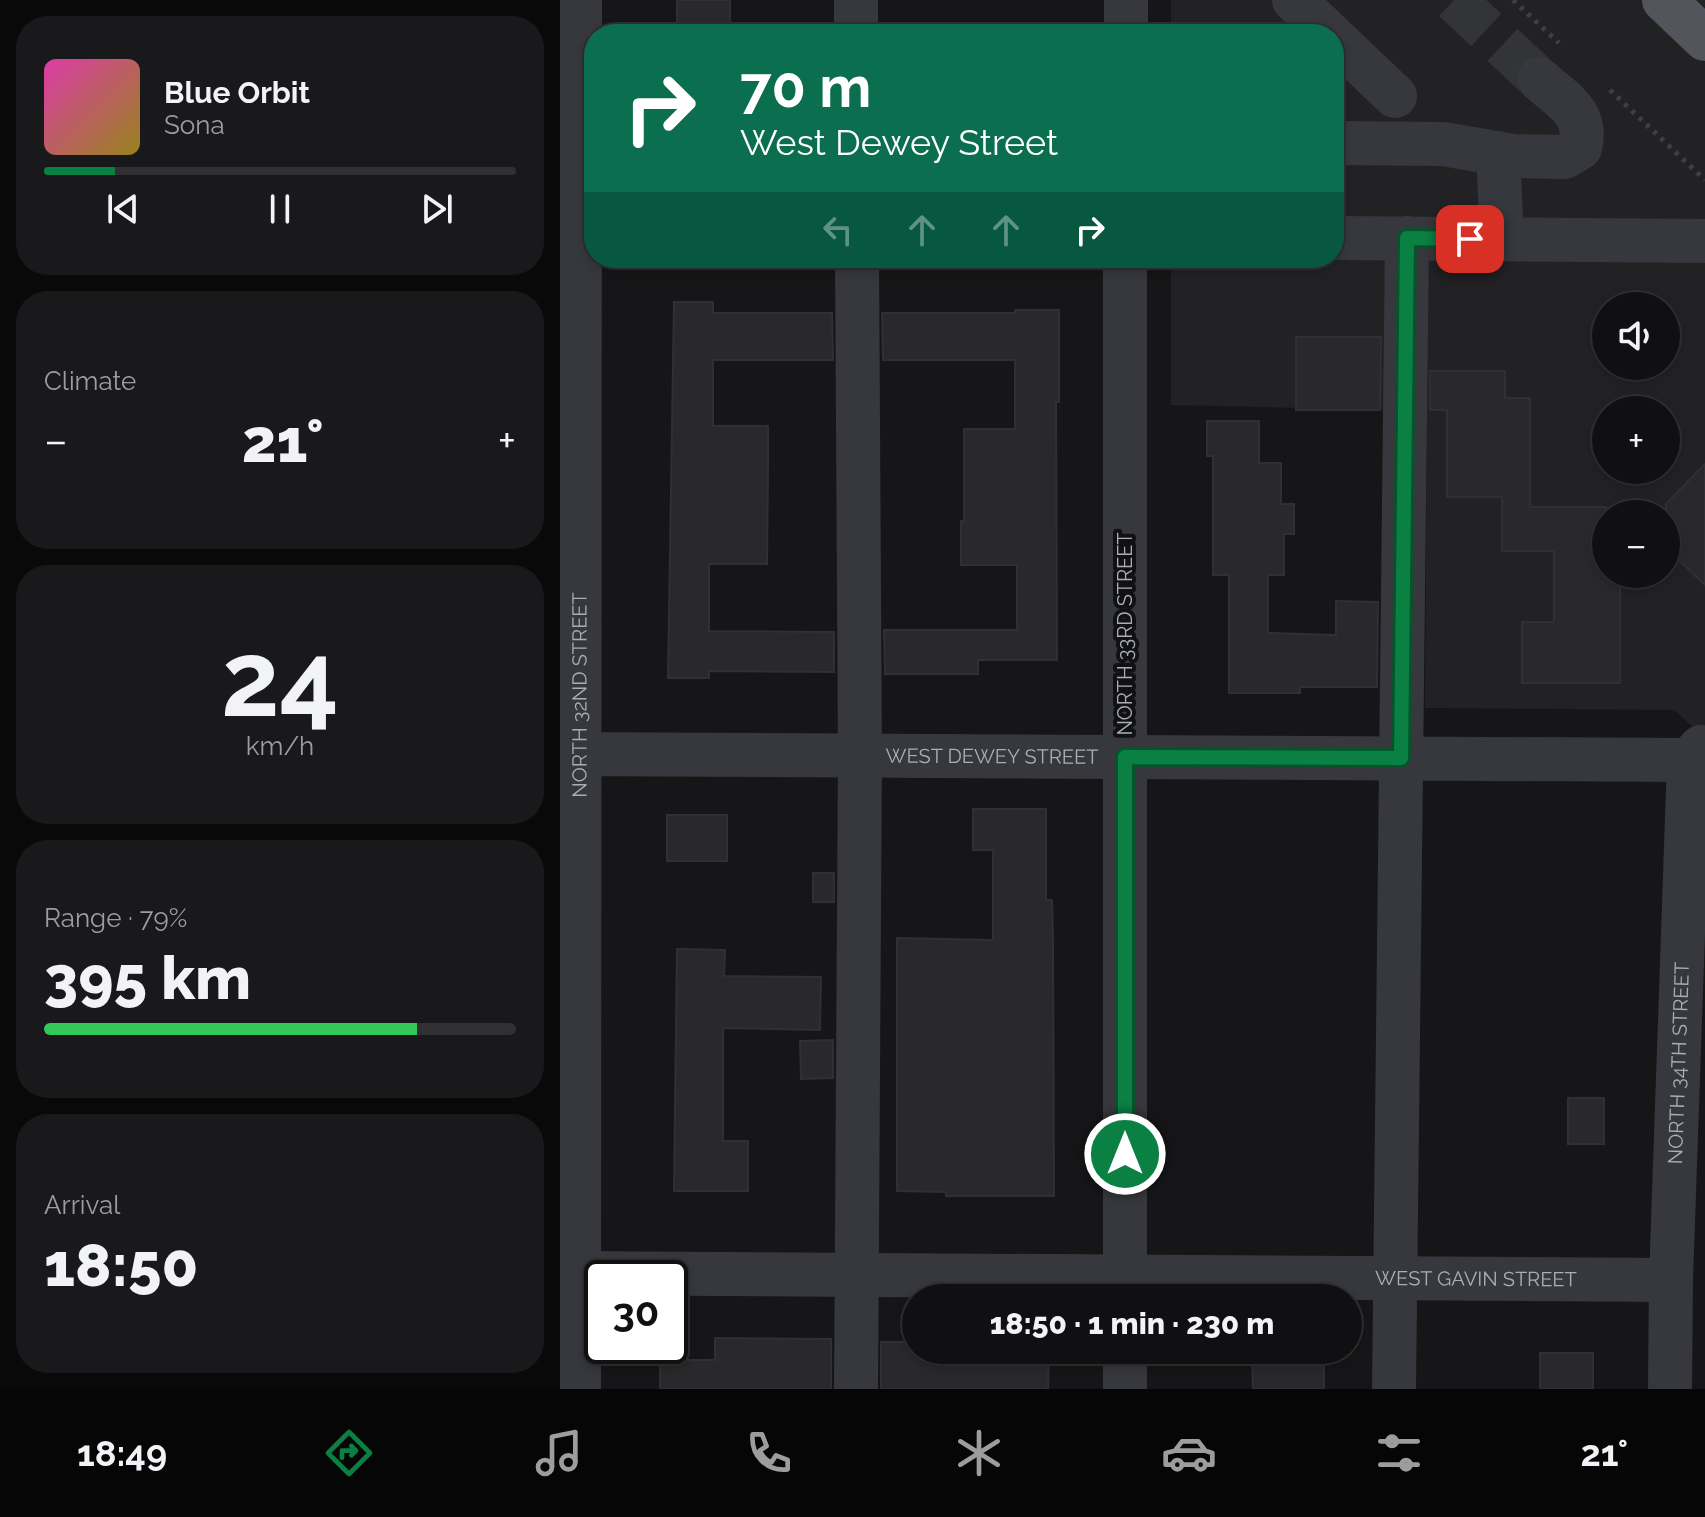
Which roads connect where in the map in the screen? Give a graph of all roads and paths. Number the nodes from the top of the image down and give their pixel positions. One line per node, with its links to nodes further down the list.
1 (580, 0): 15 (street, NORTH 32ND STREET)
2 (856, 0): 6 (street)
3 (1126, 0): 7 (street)
4 (1294, 0): 8 (street)
5 (1664, 0): 9 (main road)
6 (856, 24)
7 (1126, 24)
8 (1319, 24)
9 (1705, 39)
10 (1344, 47): 12 (street)
11 (1539, 79): 14 (street)
12 (1395, 96)
13 (1344, 143): 14 (street)
14 (1498, 153): 18 (street)
15 (578, 234): 22 (street, NORTH 32ND STREET)
16 (1344, 238): 17 (street)
17 (1407, 238): 18 (street); 25 (street)
18 (1502, 239): 19 (street)
19 (1705, 241)
20 (857, 268): 23 (street)
21 (1125, 268): 24 (street, NORTH 33RD STREET)
22 (570, 754): 23 (street, WEST DEWEY STREET); 27 (street, NORTH 32ND STREET)
23 (860, 755): 24 (street, WEST DEWEY STREET); 28 (street)
24 (1125, 757): 25 (street, WEST DEWEY STREET); 32 (street, NORTH 33RD STREET)
25 (1401, 758): 26 (street, WEST DEWEY STREET); 29 (street)
26 (1700, 759): 30 (street, NORTH 34TH STREET)
27 (570, 1273): 28 (street, WEST GAVIN STREET); 35 (street, NORTH 32ND STREET)
28 (857, 1275): 31 (street, WEST GAVIN STREET); 36 (street)
29 (1395, 1278): 30 (street, WEST GAVIN STREET); 33 (street, WEST GAVIN STREET); 38 (street)
30 (1671, 1280): 39 (street, NORTH 34TH STREET)
31 (1058, 1284)
32 (1125, 1284)
33 (1215, 1284)
34 (1125, 1364): 37 (street)
35 (579, 1389)
36 (856, 1389)
37 (1125, 1389)
38 (1394, 1389)
39 (1670, 1389)

